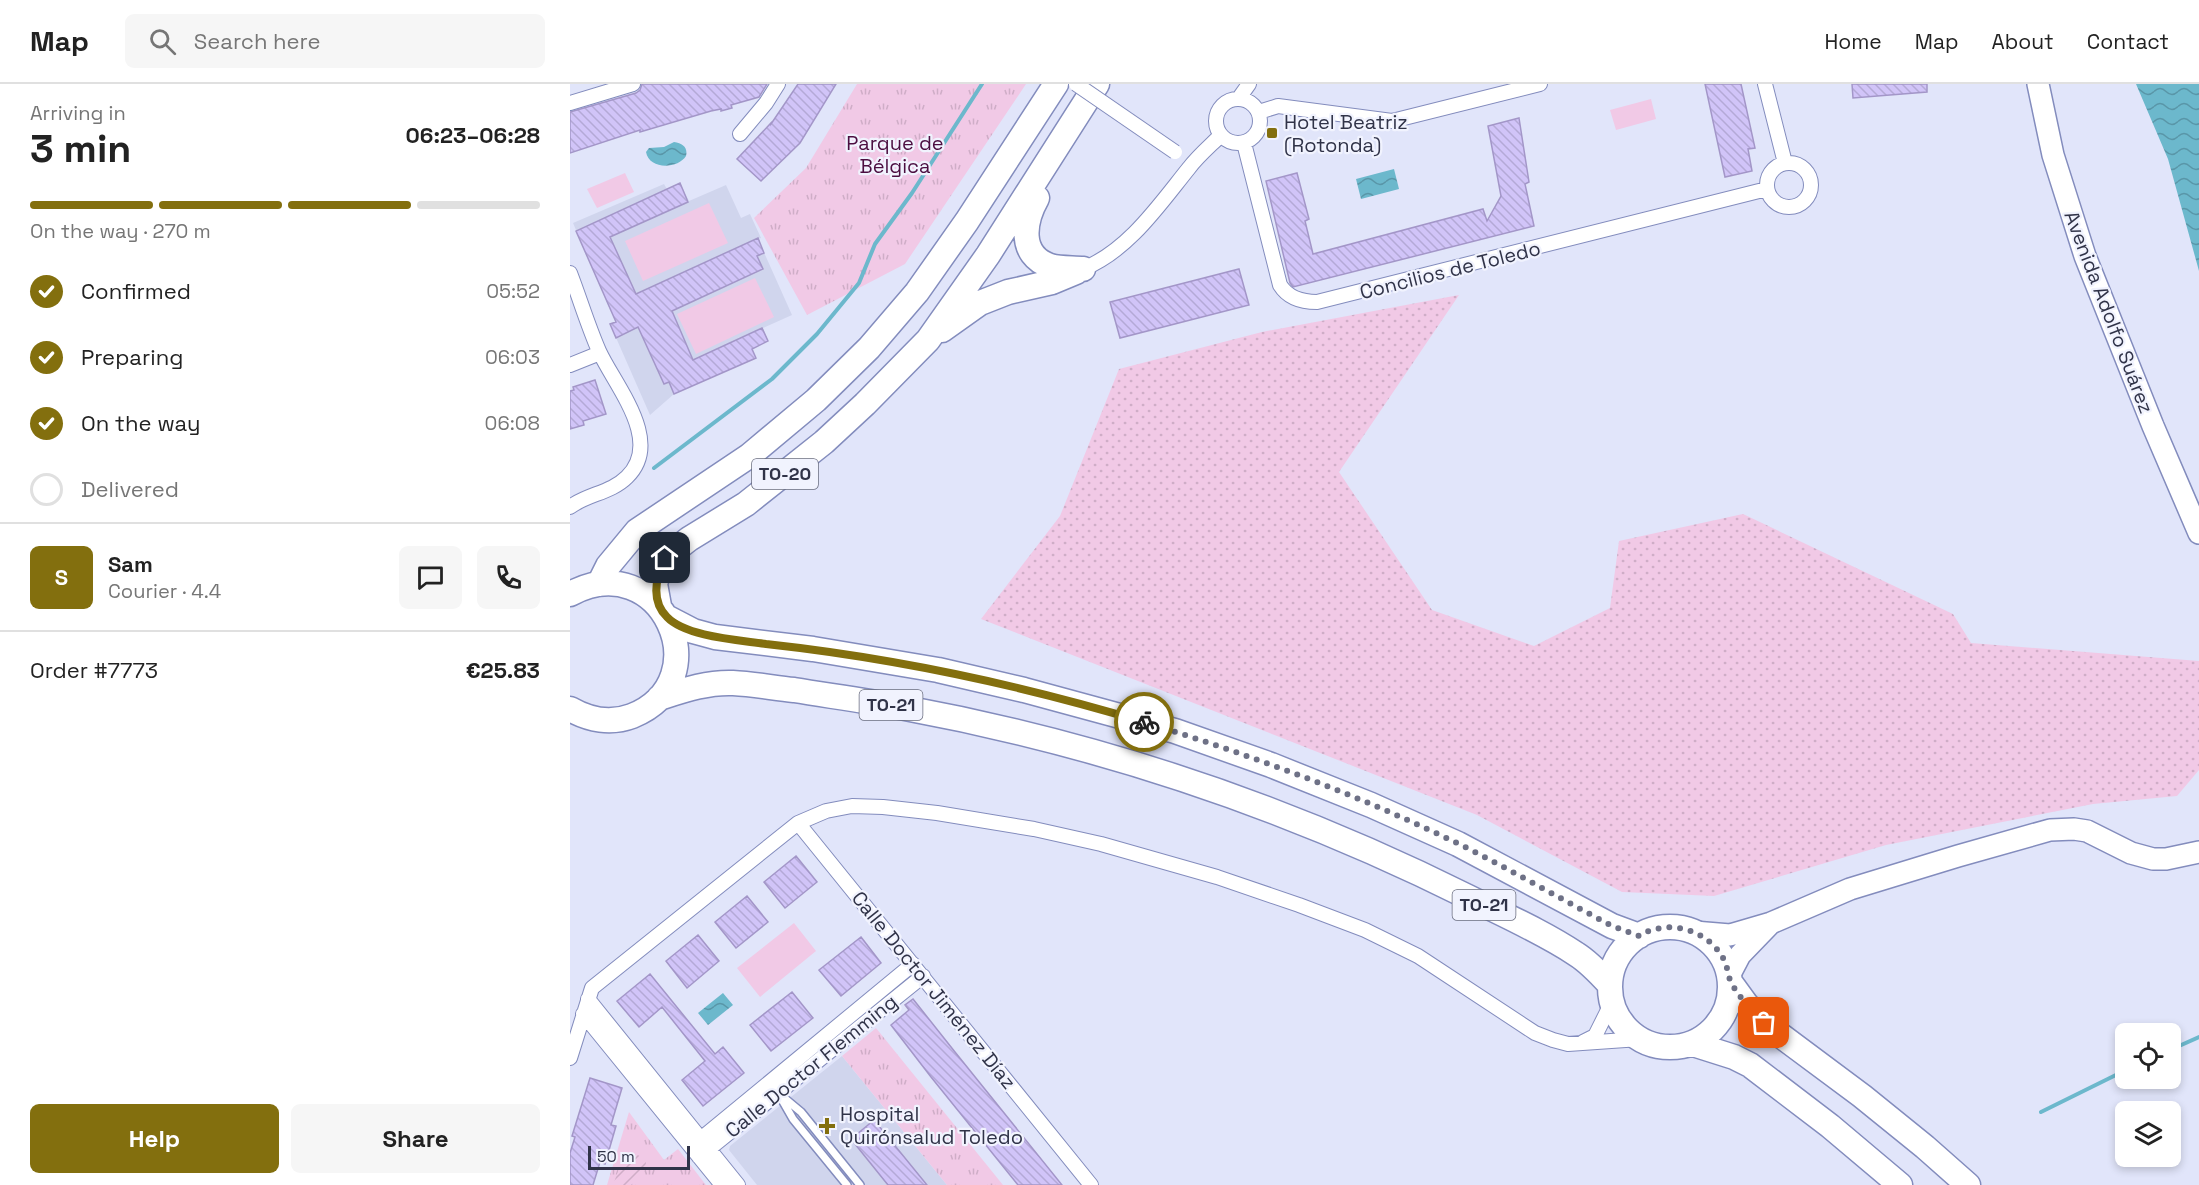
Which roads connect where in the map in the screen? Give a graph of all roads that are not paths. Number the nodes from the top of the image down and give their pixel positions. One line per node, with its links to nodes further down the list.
1 (633, 84): 11 (street)
2 (778, 84): 14 (street)
3 (1056, 84): 27 (highway, TO-20)
4 (1076, 84): 17 (street, bridge)
5 (1097, 84): 13 (highway, TO-20)
6 (1249, 84): 10 (street)
7 (1540, 84): 12 (street)
8 (1765, 84): 18 (street)
9 (2038, 84): 26 (main road, Avenida Adolfo Suárez)
10 (1239, 98): 12 (street); 15 (street)
11 (570, 103)
12 (1259, 112): 16 (street)
13 (1076, 117): 20 (highway); 22 (highway, TO-20)
14 (740, 134)
15 (1221, 135): 16 (street); 20 (street)
16 (1244, 143): 19 (street, Concilios de Toledo)
17 (1174, 152)
18 (1785, 163): 19 (street); 19 (street)
19 (1767, 189)
20 (1083, 269): 22 (highway)
21 (570, 273): 23 (street)
22 (928, 340): 28 (highway, TO-20)
23 (600, 353): 24 (street); 25 (street)
24 (570, 365)
25 (570, 507)
26 (2199, 533)
27 (580, 588): 28 (highway, TO-20)
28 (664, 612): 29 (highway, TO-20); 37 (highway, TO-21)
29 (659, 698): 30 (highway, TO-20); 41 (highway, TO-21)
30 (570, 709)
31 (798, 823): 38 (street, Calle Doctor Jiménez Díaz); 42 (street); 45 (street)
32 (2199, 839): 34 (main road)
33 (2199, 852): 34 (main road)
34 (2177, 857): 35 (main road)
35 (1771, 923): 36 (main road); 40 (main road)
36 (1694, 932): 37 (highway); 40 (highway)
37 (1639, 936): 41 (highway)
38 (913, 964): 39 (street, Calle Doctor Jiménez Díaz); 48 (street, Calle Doctor Flemming)
39 (923, 976): 48 (street, Calle Doctor Flemming); 54 (street, Calle Doctor Jiménez Díaz)
40 (1730, 979): 46 (highway); 56 (highway)
41 (1611, 994): 44 (highway, TO-21); 45 (street)
42 (588, 999): 43 (street); 49 (street)
43 (583, 1014): 47 (street); 49 (street)
44 (1640, 1039): 45 (street); 46 (highway, TO-21)
45 (1581, 1043)
46 (1693, 1044): 55 (highway, TO-21)
47 (570, 1058)
48 (774, 1088): 49 (street, Calle Doctor Flemming); 52 (lane); 53 (lane)
49 (700, 1147): 50 (street); 51 (street)
50 (722, 1185)
51 (738, 1185)
52 (847, 1185)
53 (860, 1185)
54 (1091, 1185)
55 (1900, 1185)
56 (1968, 1185)

